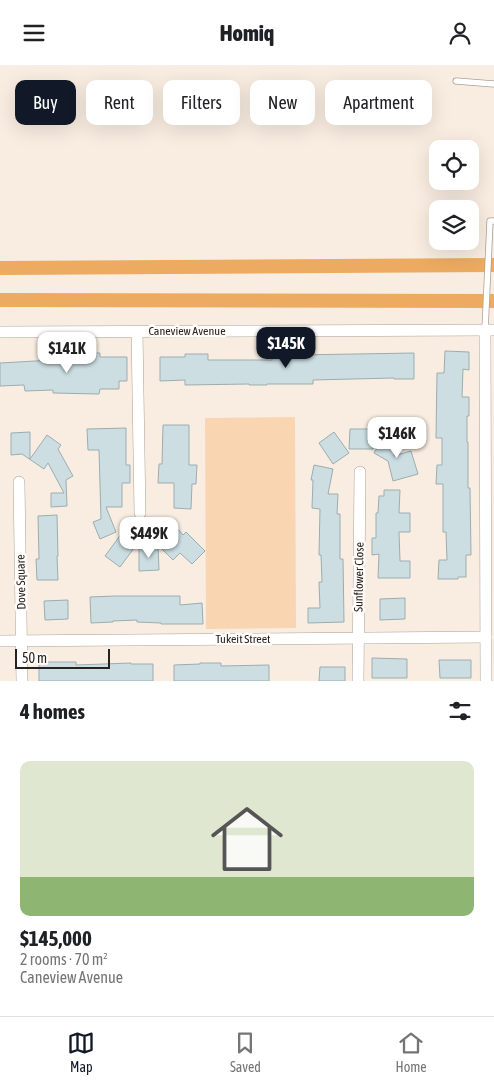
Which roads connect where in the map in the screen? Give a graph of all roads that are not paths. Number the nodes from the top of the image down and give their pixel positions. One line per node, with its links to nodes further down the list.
1 (456, 81): 2 (lane)
2 (494, 84)
3 (494, 221): 4 (lane)
4 (490, 330): 6 (street, Caneview Avenue); 10 (street)
5 (0, 332): 6 (street, Caneview Avenue)
6 (137, 332): 9 (street)
7 (360, 472): 11 (street, Sunflower Close)
8 (19, 482): 13 (street, Dove Square)
9 (140, 513)
10 (486, 637): 11 (street, Tukeit Street); 16 (street)
11 (358, 638): 13 (street, Tukeit Street); 15 (street, Sunflower Close)
12 (0, 641): 13 (street, Tukeit Street)
13 (21, 641): 14 (street, Dove Square)
14 (22, 681)
15 (358, 681)
16 (486, 681)

